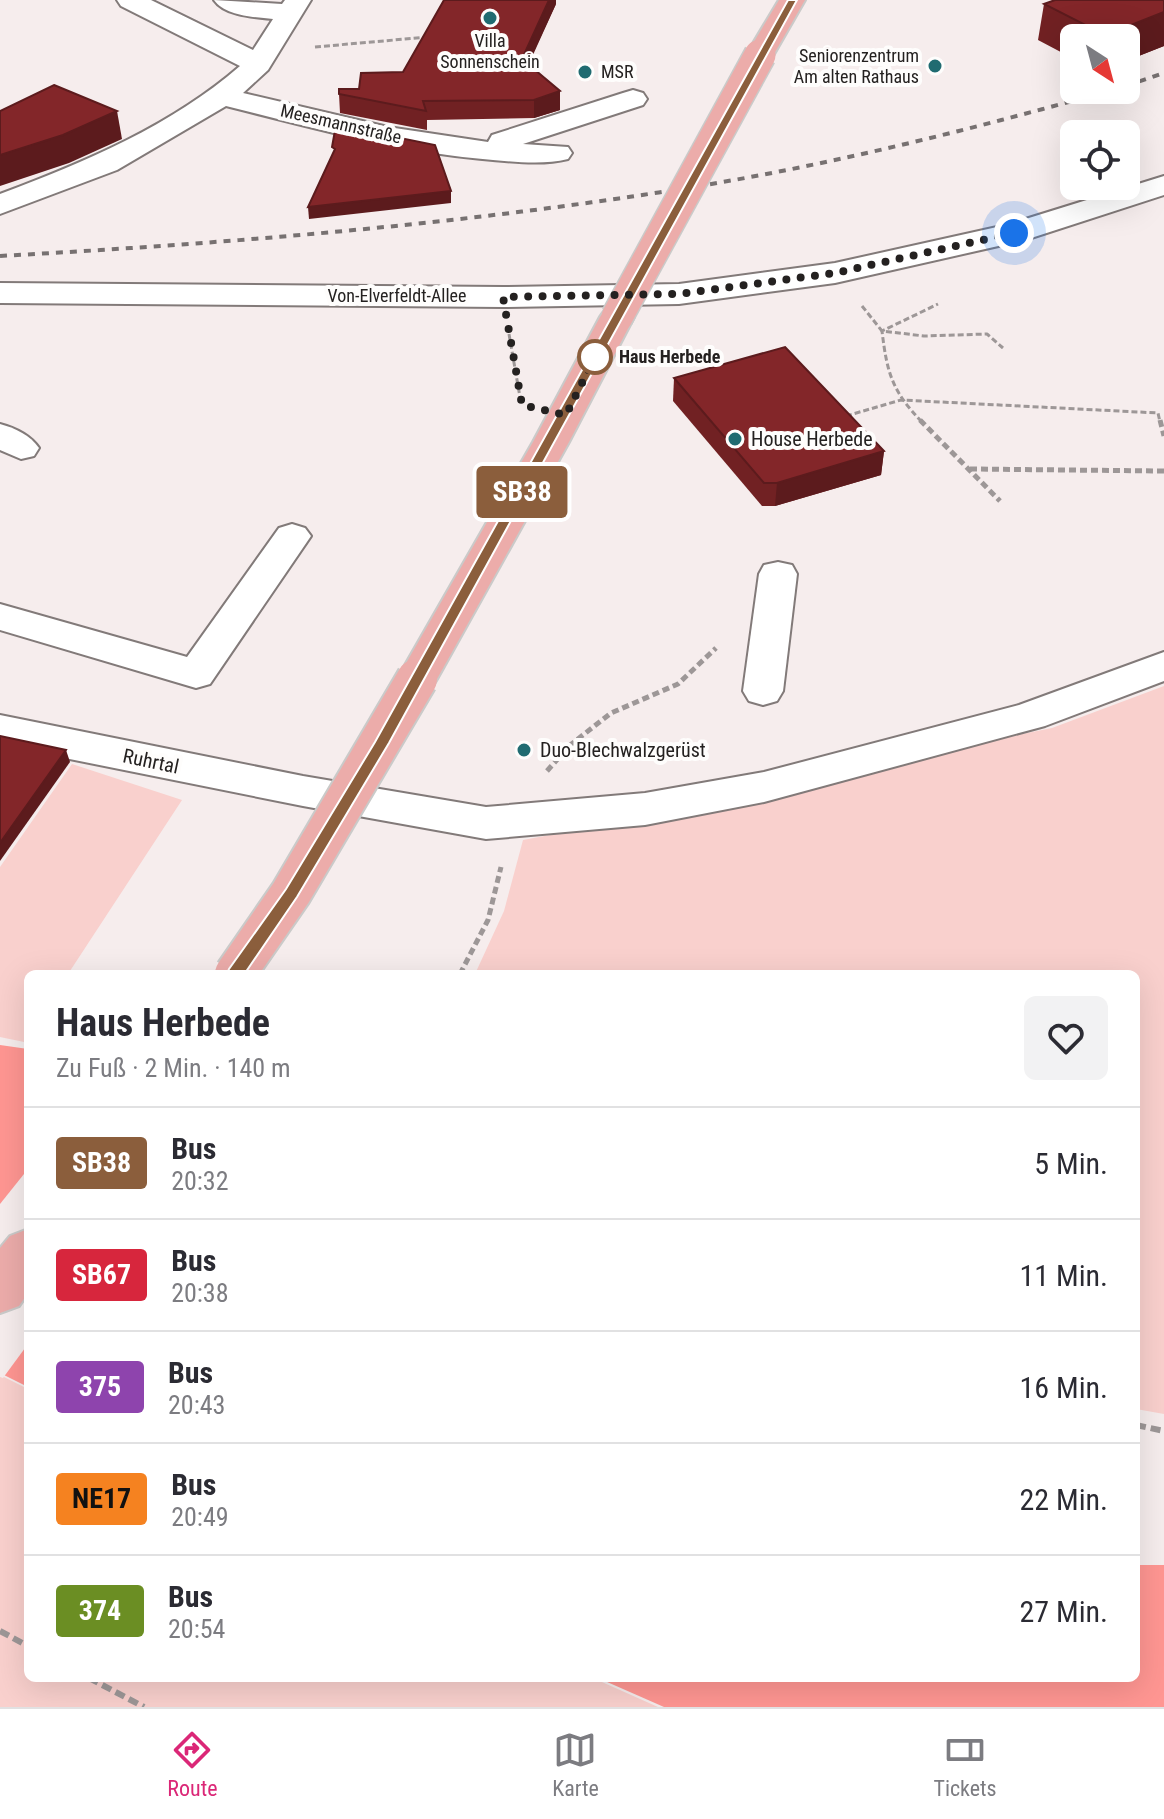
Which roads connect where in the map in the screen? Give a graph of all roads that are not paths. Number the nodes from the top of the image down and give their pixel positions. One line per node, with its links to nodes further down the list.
1 (130, 0): 5 (street)
2 (227, 0): 4 (street)
3 (792, 0): 19 (main road, bridge)
4 (294, 6): 5 (street)
5 (264, 54): 6 (street)
6 (222, 96): 8 (street, Meesmannstraße); 11 (street)
7 (633, 99): 8 (street)
8 (474, 150): 9 (street, Meesmannstraße)
9 (557, 153)
10 (1164, 185): 12 (street, Von-Elverfeldt-Allee)
11 (0, 205)
12 (0, 293)
13 (292, 536): 15 (street)
14 (778, 574): 17 (street)
15 (0, 617)
16 (1164, 666): 18 (street, Ruhrtal)
17 (763, 691)
18 (0, 730)
19 (238, 970)
20 (24, 1257): 21 (main road)
21 (0, 1289)

